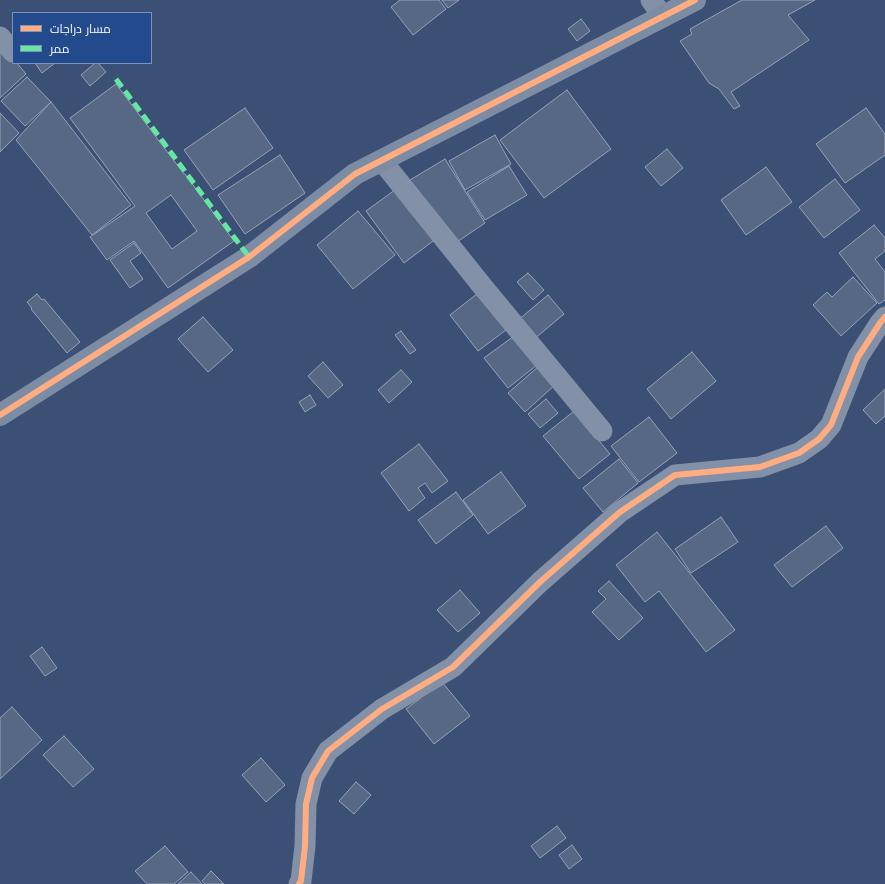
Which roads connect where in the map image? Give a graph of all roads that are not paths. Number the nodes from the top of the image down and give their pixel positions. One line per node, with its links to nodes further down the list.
1 (695, 0): 2 (street)
2 (657, 8): 5 (street)
3 (0, 37): 4 (street)
4 (12, 51)
5 (382, 161): 7 (street); 8 (street)
6 (885, 317): 9 (street)
7 (0, 415)
8 (602, 431)
9 (300, 876): 10 (street)
10 (317, 884)

